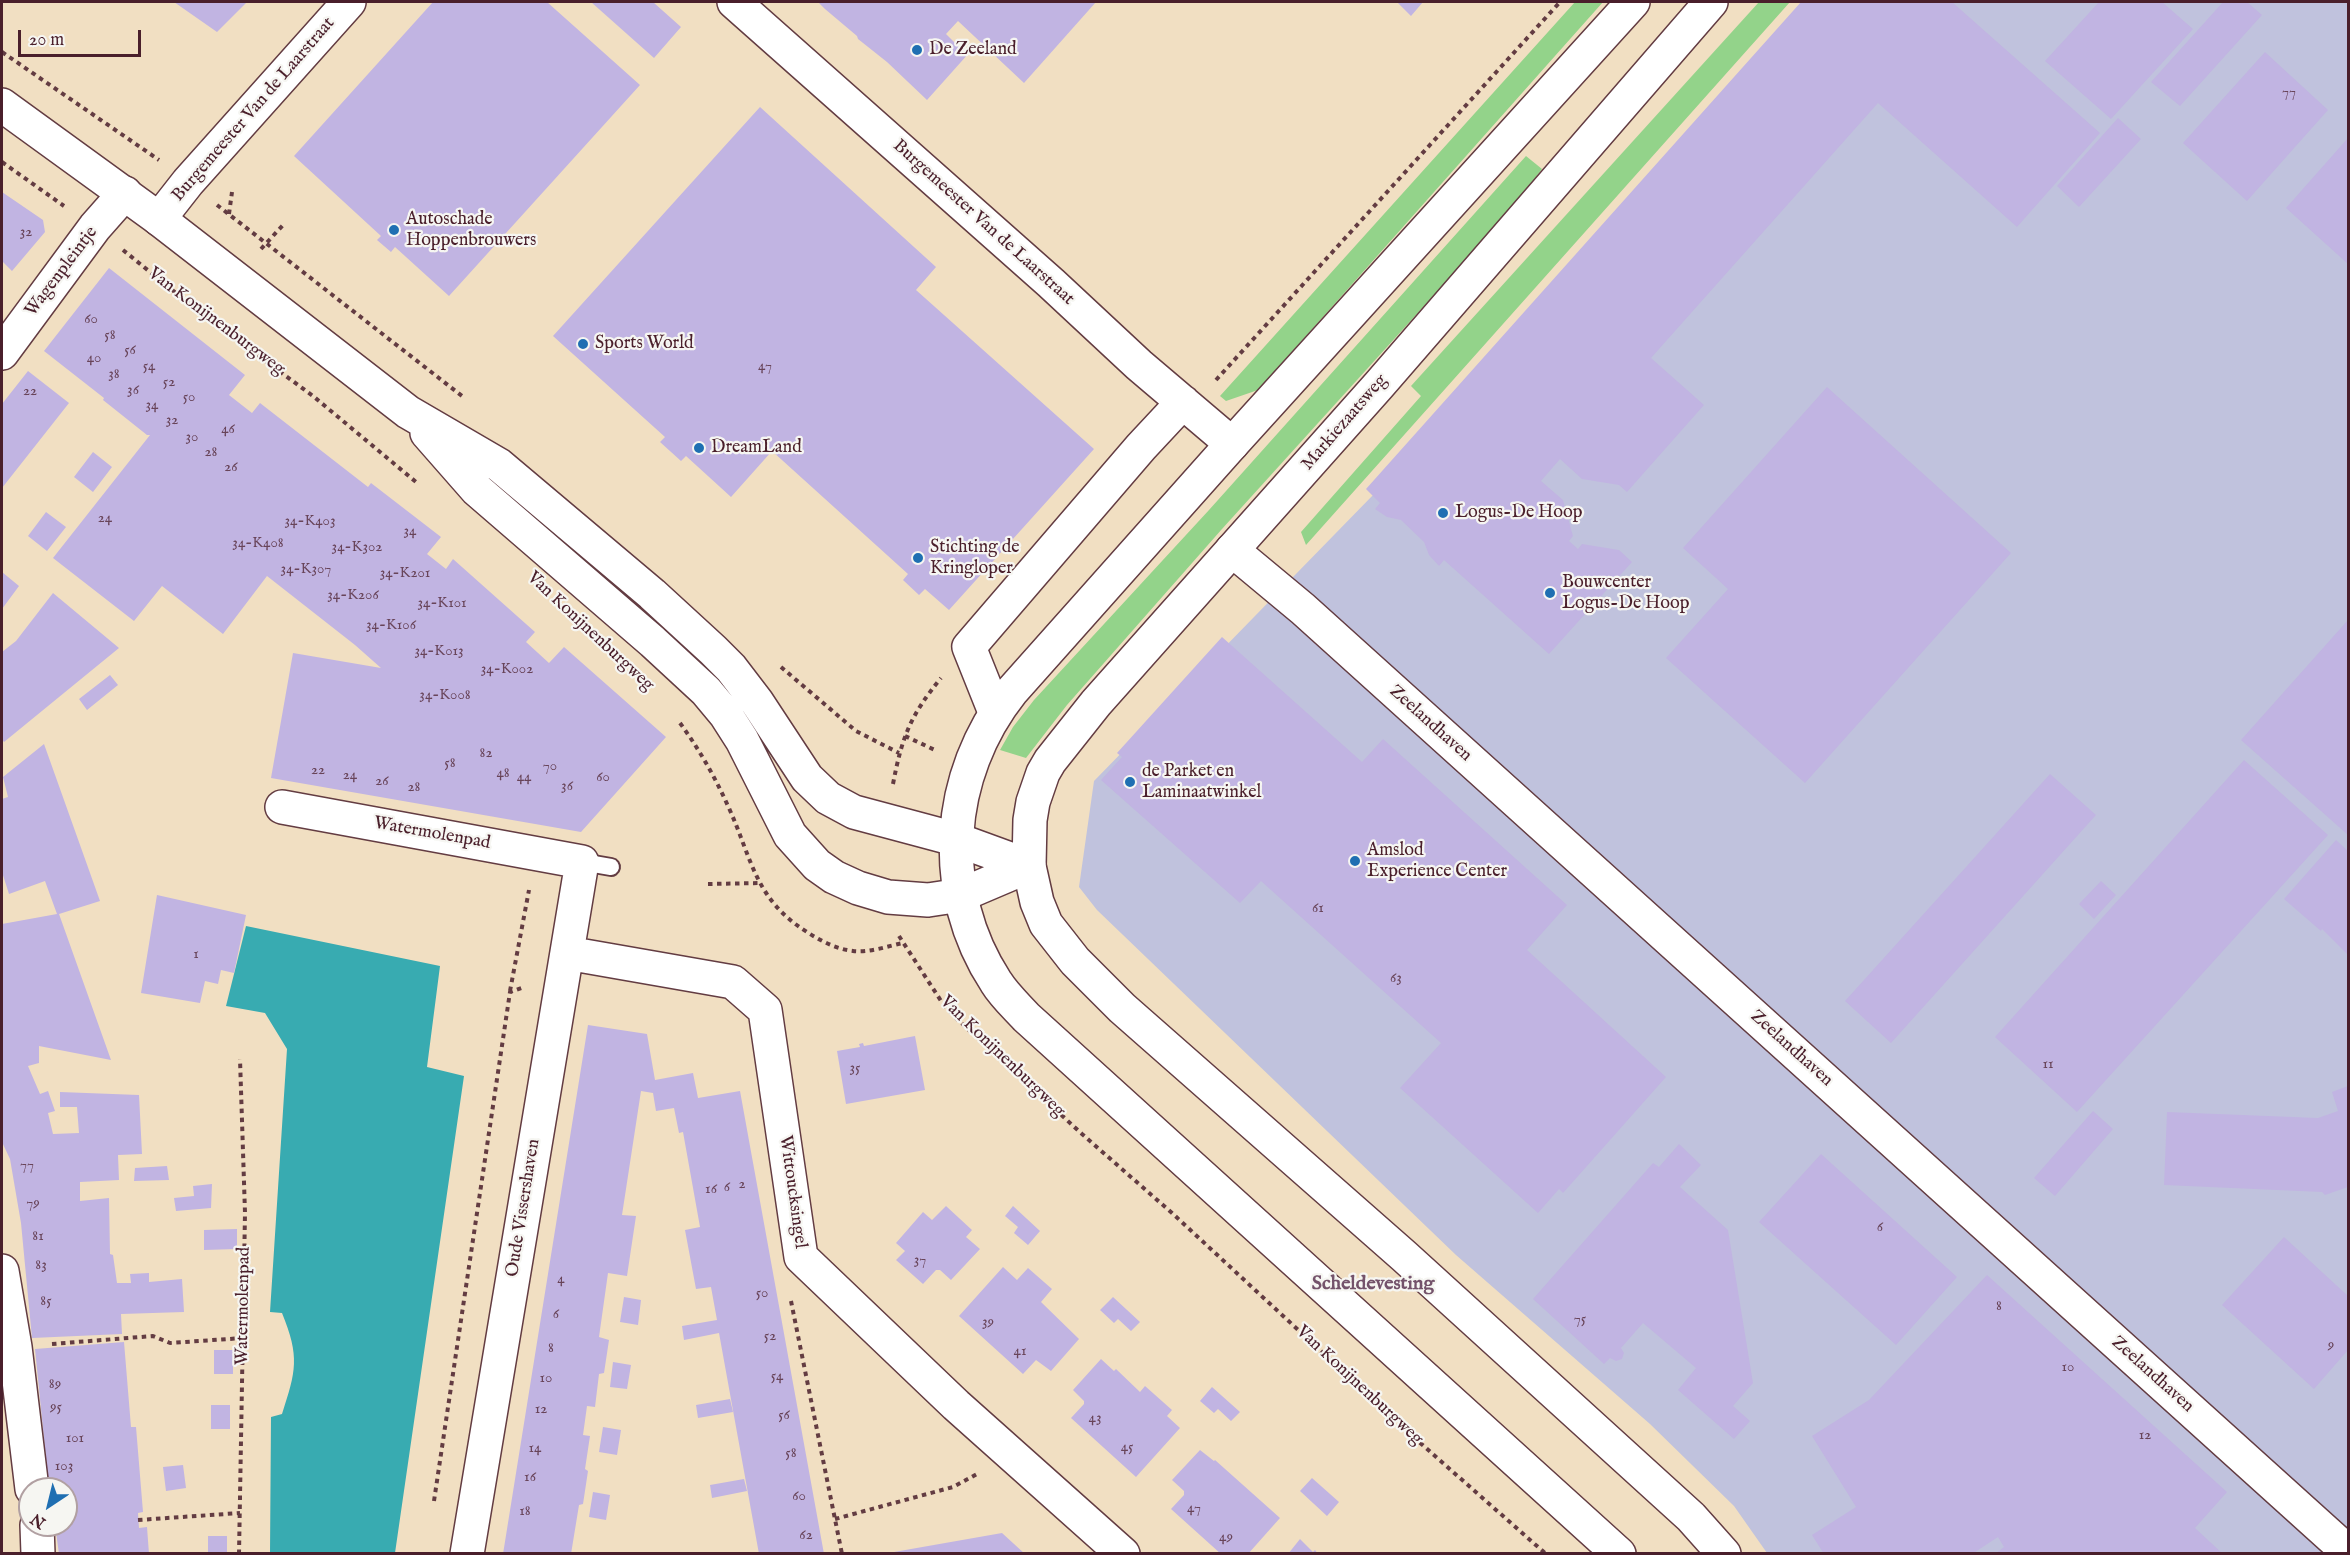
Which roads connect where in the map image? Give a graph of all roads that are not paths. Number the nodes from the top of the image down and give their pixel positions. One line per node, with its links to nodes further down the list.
1 (349, 2): 7 (main road, Burgemeester Van de Laarstraat)
2 (734, 2): 9 (main road, Burgemeester Van de Laarstraat)
3 (1633, 2): 11 (main road)
4 (1711, 2): 12 (main road, Markiezaatsweg)
5 (2, 105): 6 (main road, Van Konijnenburgweg)
6 (125, 193): 7 (main road, Van Konijnenburgweg); 8 (main road, Wagenpleintje)
7 (159, 219): 10 (main road, Van Konijnenburgweg)
8 (2, 353)
9 (1183, 402): 11 (main road, Burgemeester Van de Laarstraat); 13 (main road)
10 (408, 412): 15 (main road, Van Konijnenburgweg); 18 (main road, Van Konijnenburgweg)
11 (1232, 444): 13 (main road)
12 (1232, 550): 17 (main road, Markiezaatsweg); 23 (main road, Zeelandhaven)
13 (995, 712): 15 (main road)
14 (282, 807): 16 (main road, Watermolenpad)
15 (955, 839): 17 (main road, Van Konijnenburgweg); 18 (main road)
16 (596, 865): 19 (main road, Oude Vissershaven)
17 (1029, 866): 18 (main road, Van Konijnenburgweg); 28 (main road)
18 (961, 896): 27 (main road)
19 (565, 962): 25 (main road, Oude Vissershaven); 26 (main road, Wittoucksingel)
20 (2, 1271): 21 (main road)
21 (31, 1477)
22 (37, 1537): 24 (main road)
23 (2348, 1552)
24 (38, 1554)
25 (467, 1554)
26 (1123, 1554)
27 (1618, 1554)
28 (1724, 1554)

